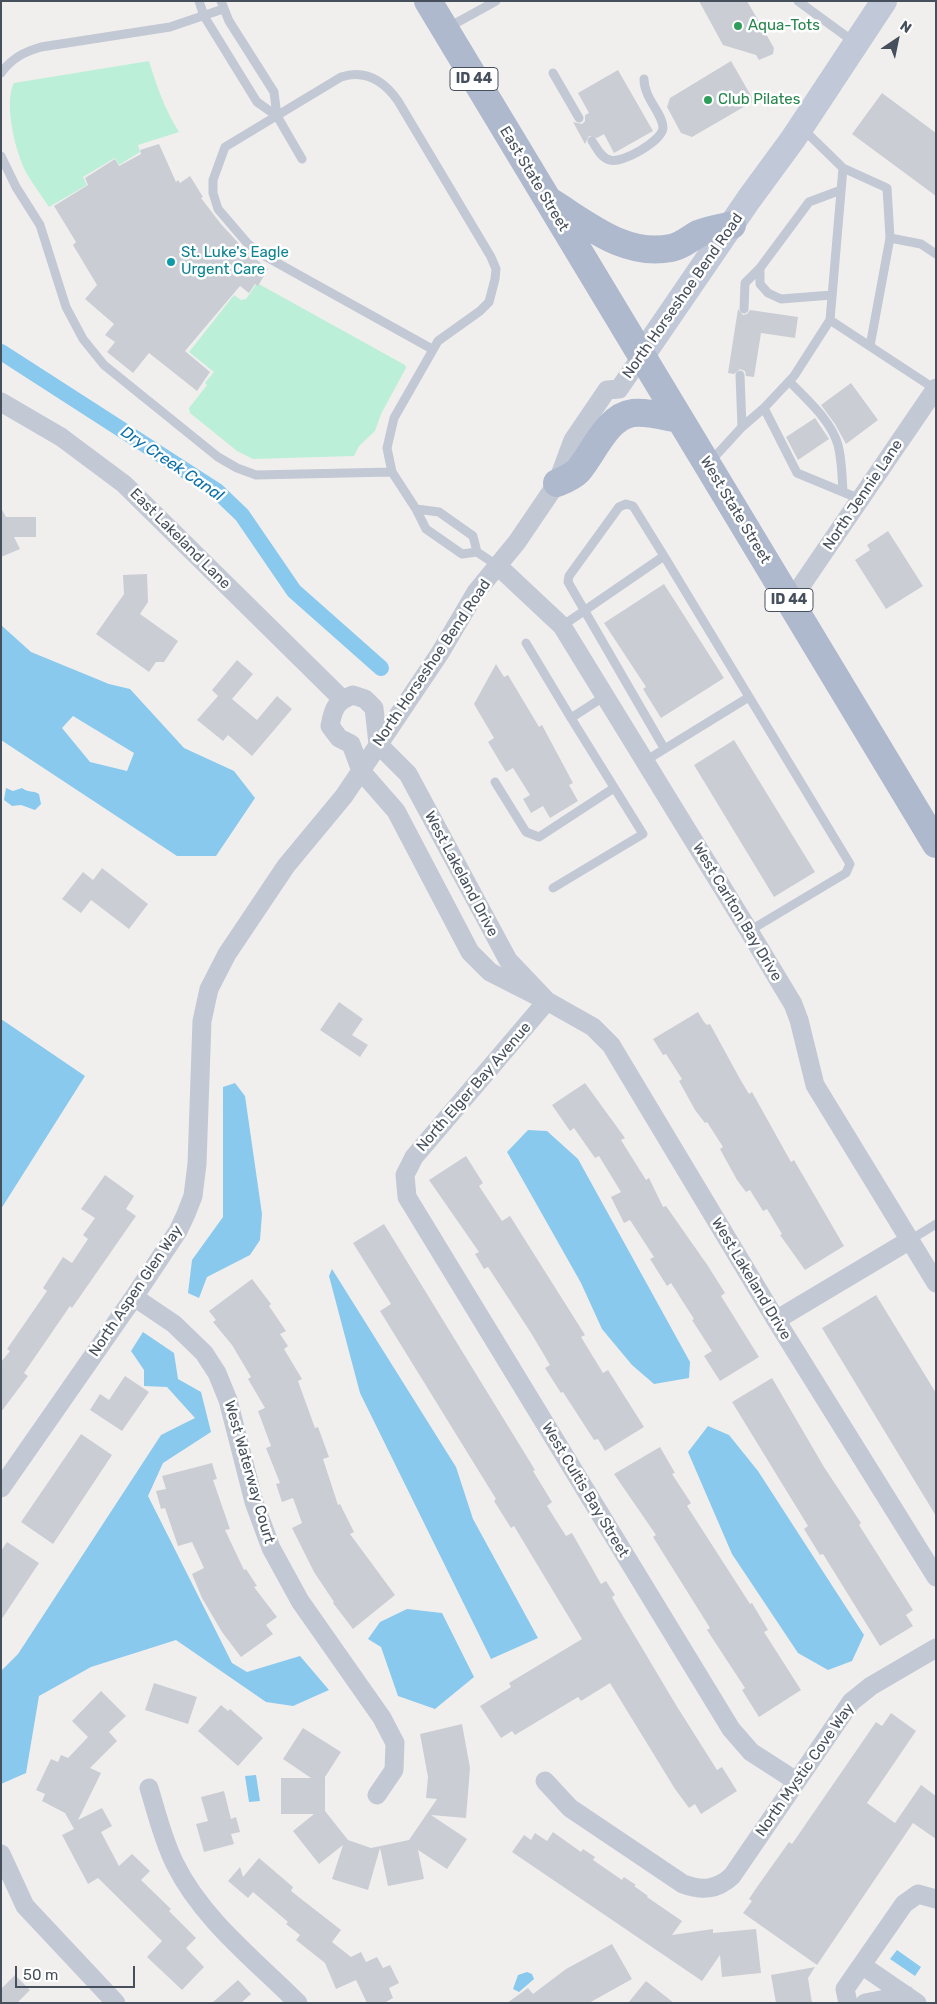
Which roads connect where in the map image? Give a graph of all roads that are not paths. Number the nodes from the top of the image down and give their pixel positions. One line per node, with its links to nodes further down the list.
1 (199, 1): 7 (lane)
2 (428, 1): 8 (main road, East State Street / ID 44)
3 (496, 1): 8 (lane)
4 (798, 1): 9 (lane)
5 (884, 1): 9 (street, North Horseshoe Bend Road)
6 (222, 5): 7 (lane); 13 (lane)
7 (204, 16): 10 (lane); 13 (lane)
8 (445, 30): 21 (main road, East State Street / ID 44)
9 (857, 43): 15 (street, North Horseshoe Bend Road)
10 (1, 73)
11 (553, 73): 14 (lane)
12 (644, 79): 16 (lane)
13 (277, 116): 18 (lane); 30 (lane); 30 (lane)
14 (580, 118)
15 (801, 127): 19 (lane); 22 (street, North Horseshoe Bend Road)
16 (592, 140)
17 (1, 156): 40 (lane)
18 (302, 159)
19 (843, 168): 20 (lane); 23 (lane)
20 (841, 190): 25 (lane); 26 (lane)
21 (546, 199): 22 (main road); 31 (main road, East State Street / ID 44)
22 (732, 225): 31 (street, North Horseshoe Bend Road)
23 (890, 238): 24 (lane); 29 (lane)
24 (936, 254)
25 (760, 268): 26 (lane); 27 (lane)
26 (832, 294): 28 (lane)
27 (744, 309)
28 (830, 320): 29 (lane); 33 (lane)
29 (870, 346): 34 (lane)
30 (432, 349): 40 (lane)
31 (641, 357): 37 (main road, West State Street / ID 44); 41 (street, North Horseshoe Bend Road)
32 (740, 375): 38 (lane)
33 (790, 381): 36 (lane); 42 (lane)
34 (935, 389): 42 (street, North Jennie Lane)
35 (1, 402): 53 (street, East Lakeland Lane)
36 (764, 408): 38 (lane); 42 (lane)
37 (680, 419): 39 (main road, West State Street / ID 44); 41 (main road)
38 (742, 426): 39 (lane)
39 (708, 465): 47 (main road, West State Street / ID 44)
40 (392, 472): 43 (lane)
41 (557, 482): 46 (street, North Horseshoe Bend Road)
42 (852, 495): 47 (street, North Jennie Lane)
43 (416, 509): 44 (lane); 44 (lane)
44 (477, 552): 46 (lane)
45 (664, 556): 48 (lane); 48 (lane); 52 (lane)
46 (498, 566): 49 (street, West Carlton Bay Drive); 55 (street, North Horseshoe Bend Road)
47 (790, 602): 61 (main road, West State Street / ID 44)
48 (585, 610): 49 (lane); 56 (lane)
49 (562, 626): 51 (street, West Carlton Bay Drive)
50 (526, 643): 54 (lane)
51 (605, 696): 54 (lane); 57 (street, West Carlton Bay Drive)
52 (750, 697): 56 (lane); 63 (lane)
53 (342, 699): 55 (street); 58 (street)
54 (571, 718): 60 (lane)
55 (378, 744): 58 (street, North Horseshoe Bend Road); 65 (street, West Lakeland Drive)
56 (664, 748): 57 (lane)
57 (645, 760): 63 (street, West Carlton Bay Drive)
58 (361, 771): 64 (street, North Horseshoe Bend Road); 65 (street, West Lakeland Drive)
59 (495, 782): 60 (lane)
60 (614, 788): 62 (lane)
61 (936, 844)
62 (553, 888)
63 (749, 931): 68 (street, West Carlton Bay Drive)
64 (227, 954): 70 (street, North Aspen Glen Way)
65 (547, 1001): 66 (street, North Elger Bay Avenue); 71 (street, West Lakeland Drive)
66 (405, 1175): 76 (street, West Cultis Bay Street)
67 (936, 1224): 68 (lane)
68 (910, 1240): 69 (street, West Carlton Bay Drive); 71 (street)
69 (936, 1283)
70 (134, 1296): 72 (street, North Aspen Glen Way); 78 (street, West Waterway Court)
71 (776, 1320): 73 (street, West Lakeland Drive)
72 (1, 1488)
73 (936, 1578)
74 (932, 1655): 76 (street, North Mystic Cove Way)
75 (545, 1781): 76 (street, North Mystic Cove Way)
76 (796, 1781)
77 (149, 1788): 84 (street)
78 (377, 1795)
79 (1, 1854): 83 (street)
80 (936, 1899): 81 (street)
81 (863, 1966): 82 (street); 85 (street)
82 (911, 1999): 86 (street)
83 (116, 2003)
84 (298, 2003)
85 (848, 2003)
86 (865, 2003)

